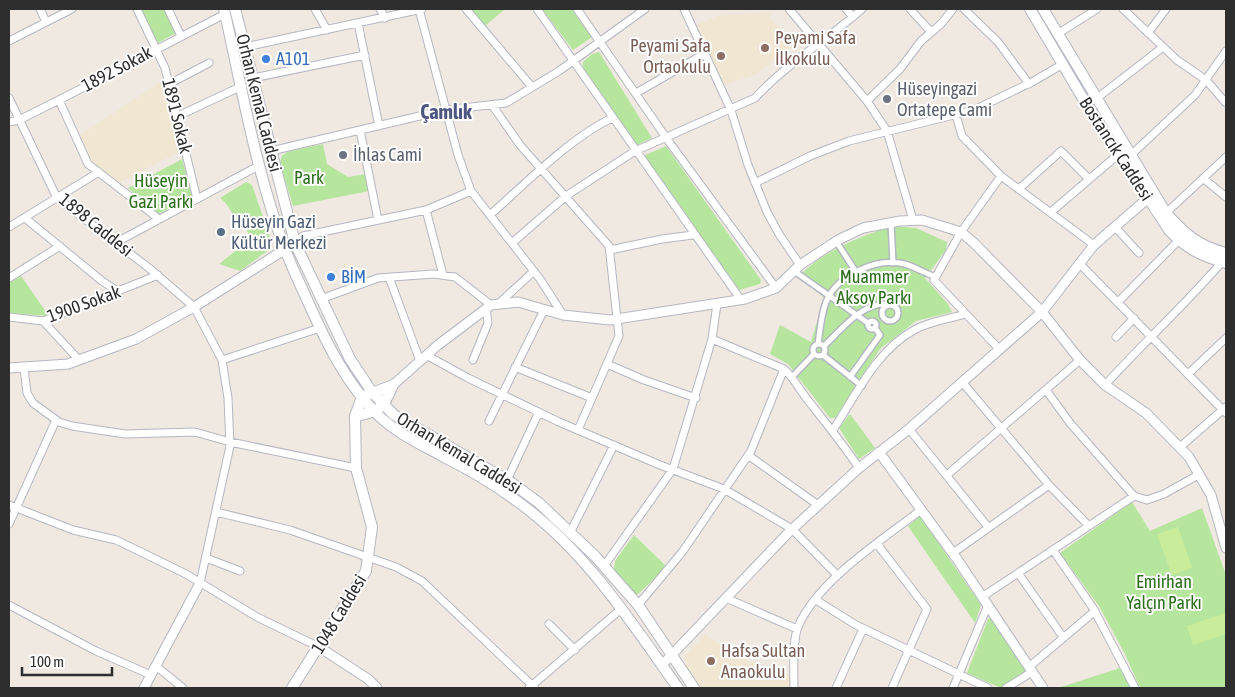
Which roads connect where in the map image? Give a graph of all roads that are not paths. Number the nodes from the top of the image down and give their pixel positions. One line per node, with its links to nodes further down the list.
1 (40, 9): 28 (street)
2 (72, 9): 28 (street)
3 (137, 9): 40 (street, 1891 Sokak)
4 (168, 9): 34 (street)
5 (235, 9): 38 (main road, Orhan Kemal Caddesi)
6 (315, 9): 30 (street)
7 (380, 9): 27 (street)
8 (420, 9): 27 (street); 60 (street)
9 (466, 9): 52 (street)
10 (537, 9): 44 (street)
11 (577, 9): 36 (street)
12 (645, 9): 36 (street)
13 (684, 9): 42 (street)
14 (789, 9): 37 (street)
15 (846, 9): 26 (street)
16 (862, 9): 26 (street)
17 (910, 9): 31 (street)
18 (953, 9): 31 (street)
19 (964, 9): 50 (street)
20 (1030, 9): 46 (main road, Bostancık Caddesi)
21 (1043, 9): 32 (main road, Bostancık Caddesi)
22 (1098, 9): 32 (street)
23 (1123, 9): 33 (street)
24 (1166, 9): 33 (street)
25 (225, 12): 34 (street, 1892 Sokak); 51 (main road, Orhan Kemal Caddesi)
26 (853, 17): 37 (street)
27 (385, 18): 29 (street)
28 (46, 22): 35 (street)
29 (358, 23): 30 (street); 43 (street)
30 (327, 30): 38 (street)
31 (931, 32): 57 (street)
32 (1059, 32): 55 (main road, Bostancık Caddesi)
33 (1148, 33): 39 (street)
34 (181, 36): 40 (street, 1892 Sokak)
35 (9, 41)
36 (600, 42): 44 (street); 53 (street)
37 (820, 44): 57 (street); 61 (street)
38 (245, 47): 47 (main road, Orhan Kemal Caddesi)
39 (1163, 47): 48 (street); 55 (street)
40 (156, 49): 49 (street, 1891 Sokak); 56 (street, 1892 Sokak)
41 (1226, 51): 48 (street)
42 (704, 54): 53 (street); 61 (street)
43 (365, 55): 47 (street); 67 (street)
44 (574, 60): 52 (street); 64 (street)
45 (209, 63): 49 (street)
46 (1063, 64): 50 (street); 73 (main road, Bostancık Caddesi)
47 (253, 78): 71 (main road, Orhan Kemal Caddesi)
48 (1206, 80): 58 (street); 74 (street)
49 (169, 84): 63 (street, 1891 Sokak)
50 (1029, 84): 62 (street)
51 (242, 86): 63 (street); 76 (main road, Orhan Kemal Caddesi)
52 (532, 88): 59 (street)
53 (636, 94): 70 (street)
54 (9, 98): 65 (street, 1898 Caddesi)
55 (1096, 99): 74 (main road, Bostancık Caddesi)
56 (59, 100): 65 (street, 1892 Sokak); 78 (street)
57 (867, 101): 69 (street)
58 (1226, 103)
59 (492, 105): 60 (street); 77 (street)
60 (445, 110): 67 (street); 84 (street)
61 (731, 110): 70 (street); 82 (street)
62 (956, 115): 69 (street); 79 (street)
63 (178, 116): 88 (street, 1891 Sokak)
64 (612, 118): 72 (street); 77 (street)
65 (19, 120): 66 (street, 1892 Sokak); 87 (street, 1898 Caddesi)
66 (9, 122)
67 (379, 126): 68 (street)
68 (360, 130): 71 (street); 96 (street)
69 (887, 131): 82 (street); 97 (street)
70 (667, 139): 72 (street); 124 (street)
71 (271, 151): 106 (main road, Orhan Kemal Caddesi)
72 (635, 152): 85 (street); 102 (street)
73 (1120, 153): 80 (street); 89 (main road, Bostancık Caddesi)
74 (1131, 155): 92 (main road, Bostancık Caddesi)
75 (1226, 157): 81 (street)
76 (260, 165): 88 (street); 110 (main road, Orhan Kemal Caddesi)
77 (542, 169): 85 (street); 93 (street)
78 (99, 172): 87 (street); 95 (street)
79 (1001, 176): 83 (street); 101 (street)
80 (1088, 179): 83 (street); 91 (street)
81 (1204, 179): 86 (street); 92 (street)
82 (755, 183): 116 (street)
83 (1020, 188): 91 (street)
84 (471, 191): 90 (street); 93 (street)
85 (566, 196): 107 (street); 111 (street)
86 (1226, 197)
87 (57, 198): 94 (street); 105 (street, 1898 Caddesi)
88 (197, 199): 95 (street)
89 (1147, 199): 100 (street); 103 (main road, Bostancık Caddesi)
90 (426, 210): 96 (street); 120 (street)
91 (1051, 212): 108 (street)
92 (1166, 213): 113 (main road, Bostancık Caddesi)
93 (490, 215): 107 (street)
94 (25, 218): 99 (street); 109 (street)
95 (159, 220): 105 (street)
96 (378, 220): 106 (street)
97 (912, 220): 98 (street); 101 (street)
98 (891, 223): 104 (street); 114 (street)
99 (9, 227)
100 (1115, 227): 108 (street); 112 (street)
101 (961, 232): 121 (street); 135 (street)
102 (693, 235): 111 (street); 128 (street)
103 (1179, 240): 113 (main road, Bostancık Caddesi); 129 (street)
104 (836, 241): 116 (street); 118 (street)
105 (117, 242): 119 (street, 1898 Caddesi)
106 (295, 243): 110 (street); 127 (main road, Orhan Kemal Caddesi)
107 (512, 243): 117 (street)
108 (1094, 245): 115 (street)
109 (60, 246): 123 (street); 125 (street)
110 (285, 249): 133 (street); 143 (main road, Orhan Kemal Caddesi)
111 (610, 250): 141 (street)
112 (1139, 252)
113 (1225, 260): 144 (street)
114 (893, 263): 118 (street); 121 (street)
115 (1079, 263): 129 (street); 135 (street)
116 (797, 268): 124 (street); 126 (street)
117 (534, 271): 132 (street); 137 (street)
118 (856, 272): 126 (street)
119 (158, 275): 125 (street, 1900 Sokak); 133 (street, 1898 Caddesi)
120 (443, 275): 122 (street); 132 (street)
121 (934, 276): 136 (street)
122 (389, 277): 127 (street); 152 (street)
123 (9, 278)
124 (776, 288): 128 (street)
125 (119, 292): 142 (street, 1900 Sokak)
126 (830, 295): 138 (street); 148 (street)
127 (321, 299): 171 (main road, Orhan Kemal Caddesi)
128 (740, 300): 130 (street)
129 (1118, 302): 140 (street)
130 (717, 304): 141 (street); 147 (street)
131 (887, 304): 138 (street)
132 (491, 306): 134 (street); 152 (street); 155 (street)
133 (194, 307): 153 (street); 154 (street)
134 (544, 310): 137 (street); 158 (street)
135 (1042, 312): 149 (street); 156 (street)
136 (965, 314): 149 (street); 168 (street)
137 (563, 315): 141 (street)
138 (857, 316): 148 (street); 164 (street)
139 (9, 317): 142 (street, 1900 Sokak)
140 (1134, 318): 144 (street); 145 (street)
141 (619, 319): 157 (street)
142 (43, 321): 153 (street)
143 (320, 328): 154 (street); 171 (main road, Orhan Kemal Caddesi)
144 (1151, 335): 162 (street); 167 (street)
145 (1116, 336)
146 (1226, 338): 162 (street)
147 (712, 339): 161 (street); 173 (street)
148 (821, 345): 150 (street); 151 (street)
149 (999, 349): 165 (street)
150 (814, 354): 151 (street); 163 (street)
151 (823, 355): 164 (street)
152 (423, 358): 166 (street); 170 (street)
153 (79, 360): 160 (street)
154 (222, 360): 184 (street)
155 (473, 360)
156 (1080, 360): 167 (street); 169 (street)
157 (607, 364): 172 (street); 173 (street)
158 (514, 367): 170 (street); 172 (street)
159 (9, 368): 160 (street)
160 (24, 368): 178 (street)
161 (784, 369): 163 (street); 188 (street)
162 (1189, 373): 175 (street)
163 (792, 377): 183 (street)
164 (850, 377): 168 (street)
165 (962, 382): 180 (street); 181 (street)
166 (394, 385): 171 (main road); 174 (main road)
167 (1105, 385): 186 (street)
168 (862, 386): 183 (street)
169 (1046, 390): 180 (street); 197 (street)
170 (501, 394): 176 (street); 179 (street)
171 (367, 395): 174 (main road, Orhan Kemal Caddesi); 177 (main road, 1048 Caddesi)
172 (592, 398): 182 (street)
173 (696, 398): 191 (street)
174 (380, 408): 177 (main road); 194 (main road, Orhan Kemal Caddesi); 224 (main road, Orhan Kemal Caddesi)
175 (1225, 410): 186 (street)
176 (539, 412): 182 (street); 194 (street)
177 (355, 416): 189 (main road, 1048 Caddesi)
178 (56, 420): 184 (street); 200 (street)
179 (489, 421)
180 (1002, 428): 193 (street); 195 (street)
181 (909, 429): 187 (street); 193 (street)
182 (578, 430): 185 (street)
183 (834, 430): 190 (street)
184 (230, 442): 189 (street); 202 (street)
185 (614, 446): 191 (street); 207 (street)
186 (1180, 448): 192 (street)
187 (879, 452): 190 (street); 201 (street)
188 (748, 454): 196 (street); 199 (street)
189 (356, 468): 212 (main road, 1048 Caddesi)
190 (859, 468): 199 (street)
191 (673, 469): 196 (street); 214 (street)
192 (1200, 474): 197 (street); 209 (street)
193 (947, 475): 205 (street)
194 (508, 480): 207 (main road, Orhan Kemal Caddesi)
195 (1049, 485): 204 (street); 205 (street)
196 (724, 489): 206 (street); 223 (street)
197 (1134, 496): 204 (street)
198 (9, 505): 200 (street)
199 (818, 506): 206 (street)
200 (17, 508): 203 (street); 218 (street)
201 (921, 510): 208 (street); 211 (street)
202 (216, 512): 212 (street); 213 (street)
203 (9, 524)
204 (1089, 526): 210 (street)
205 (988, 528): 211 (street)
206 (792, 530): 217 (street); 219 (street)
207 (570, 533): 214 (main road, Orhan Kemal Caddesi)
208 (877, 544): 217 (street); 232 (street)
209 (1226, 548)
210 (1053, 550): 216 (street); 225 (street)
211 (953, 553): 221 (street)
212 (369, 557): 230 (main road, 1048 Caddesi); 239 (street)
213 (206, 558): 215 (street); 218 (street)
214 (604, 566): 223 (main road, Orhan Kemal Caddesi)
215 (240, 571)
216 (1018, 573): 221 (street); 229 (street)
217 (837, 575): 220 (street)
218 (200, 583): 230 (street); 234 (street)
219 (726, 598): 227 (street); 233 (street)
220 (816, 600): 227 (street); 228 (street)
221 (985, 601): 236 (street); 237 (street)
222 (9, 605): 238 (street)
223 (638, 605): 233 (main road, Orhan Kemal Caddesi)
224 (622, 609): 231 (street); 235 (main road, Orhan Kemal Caddesi)
225 (1095, 612): 229 (street); 253 (street)
226 (549, 624): 231 (street)
227 (797, 629): 240 (street)
228 (863, 629): 232 (street); 247 (street)
229 (1063, 637): 236 (street)
230 (319, 647): 243 (main road, 1048 Caddesi); 244 (street)
231 (575, 650): 239 (street)
232 (908, 650): 237 (street); 248 (street)
233 (673, 656): 235 (street); 246 (main road, Orhan Kemal Caddesi)
234 (156, 666): 238 (street); 242 (street)
235 (662, 666): 245 (main road, Orhan Kemal Caddesi)
236 (1030, 669): 251 (street); 252 (street)
237 (959, 674): 249 (street); 250 (street)
238 (151, 675): 241 (street)
239 (532, 687)
240 (796, 687)
241 (144, 688)
242 (183, 688)
243 (292, 688)
244 (377, 688)
245 (678, 688)
246 (694, 688)
247 (836, 688)
248 (892, 688)
249 (953, 688)
250 (988, 688)
251 (1006, 688)
252 (1043, 688)
253 (1135, 688)

